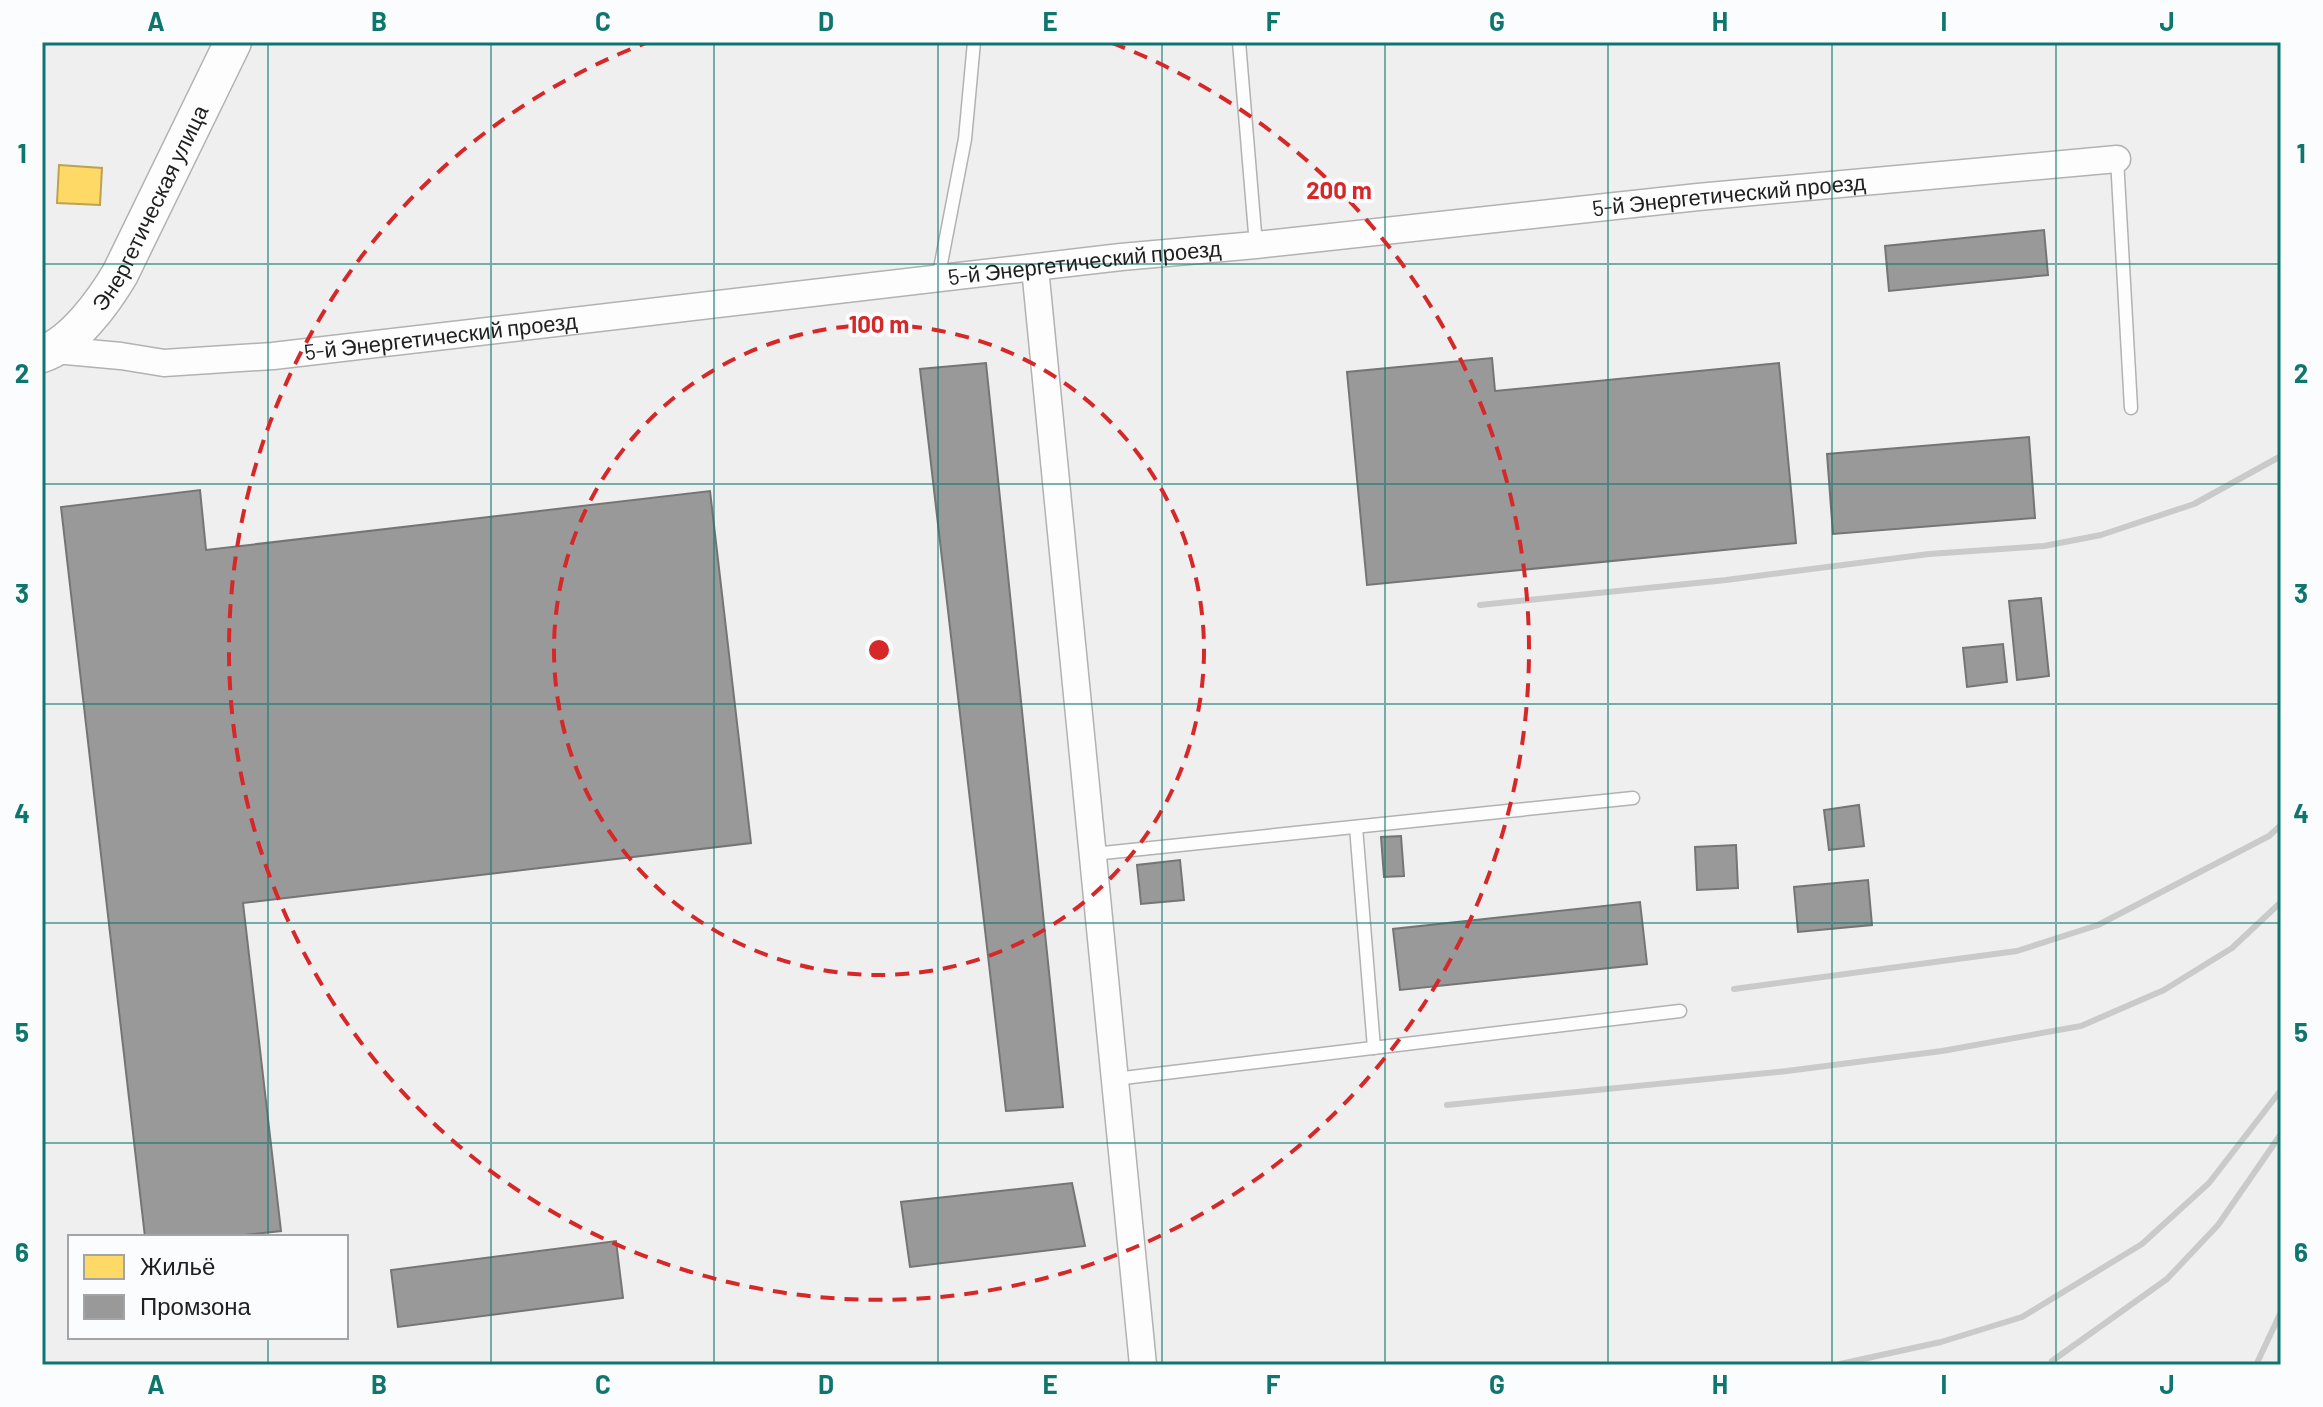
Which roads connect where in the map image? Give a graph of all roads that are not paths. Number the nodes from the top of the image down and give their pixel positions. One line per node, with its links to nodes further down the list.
1 (233, 42): 8 (main road, Энергетическая улица)
2 (974, 42): 7 (lane)
3 (1239, 42): 5 (lane)
4 (2117, 159): 5 (street, 5-й Энергетический проезд); 9 (lane)
5 (1256, 245): 6 (street, 5-й Энергетический проезд)
6 (1035, 268): 7 (street, 5-й Энергетический проезд); 12 (street)
7 (938, 279): 8 (street, 5-й Энергетический проезд)
8 (48, 352)
9 (2131, 408)
10 (1633, 798): 11 (lane)
11 (1356, 827): 12 (lane); 14 (lane)
12 (1093, 854): 15 (street)
13 (1680, 1011): 14 (lane)
14 (1374, 1048): 15 (lane)
15 (1115, 1079): 16 (street)
16 (1143, 1365)

